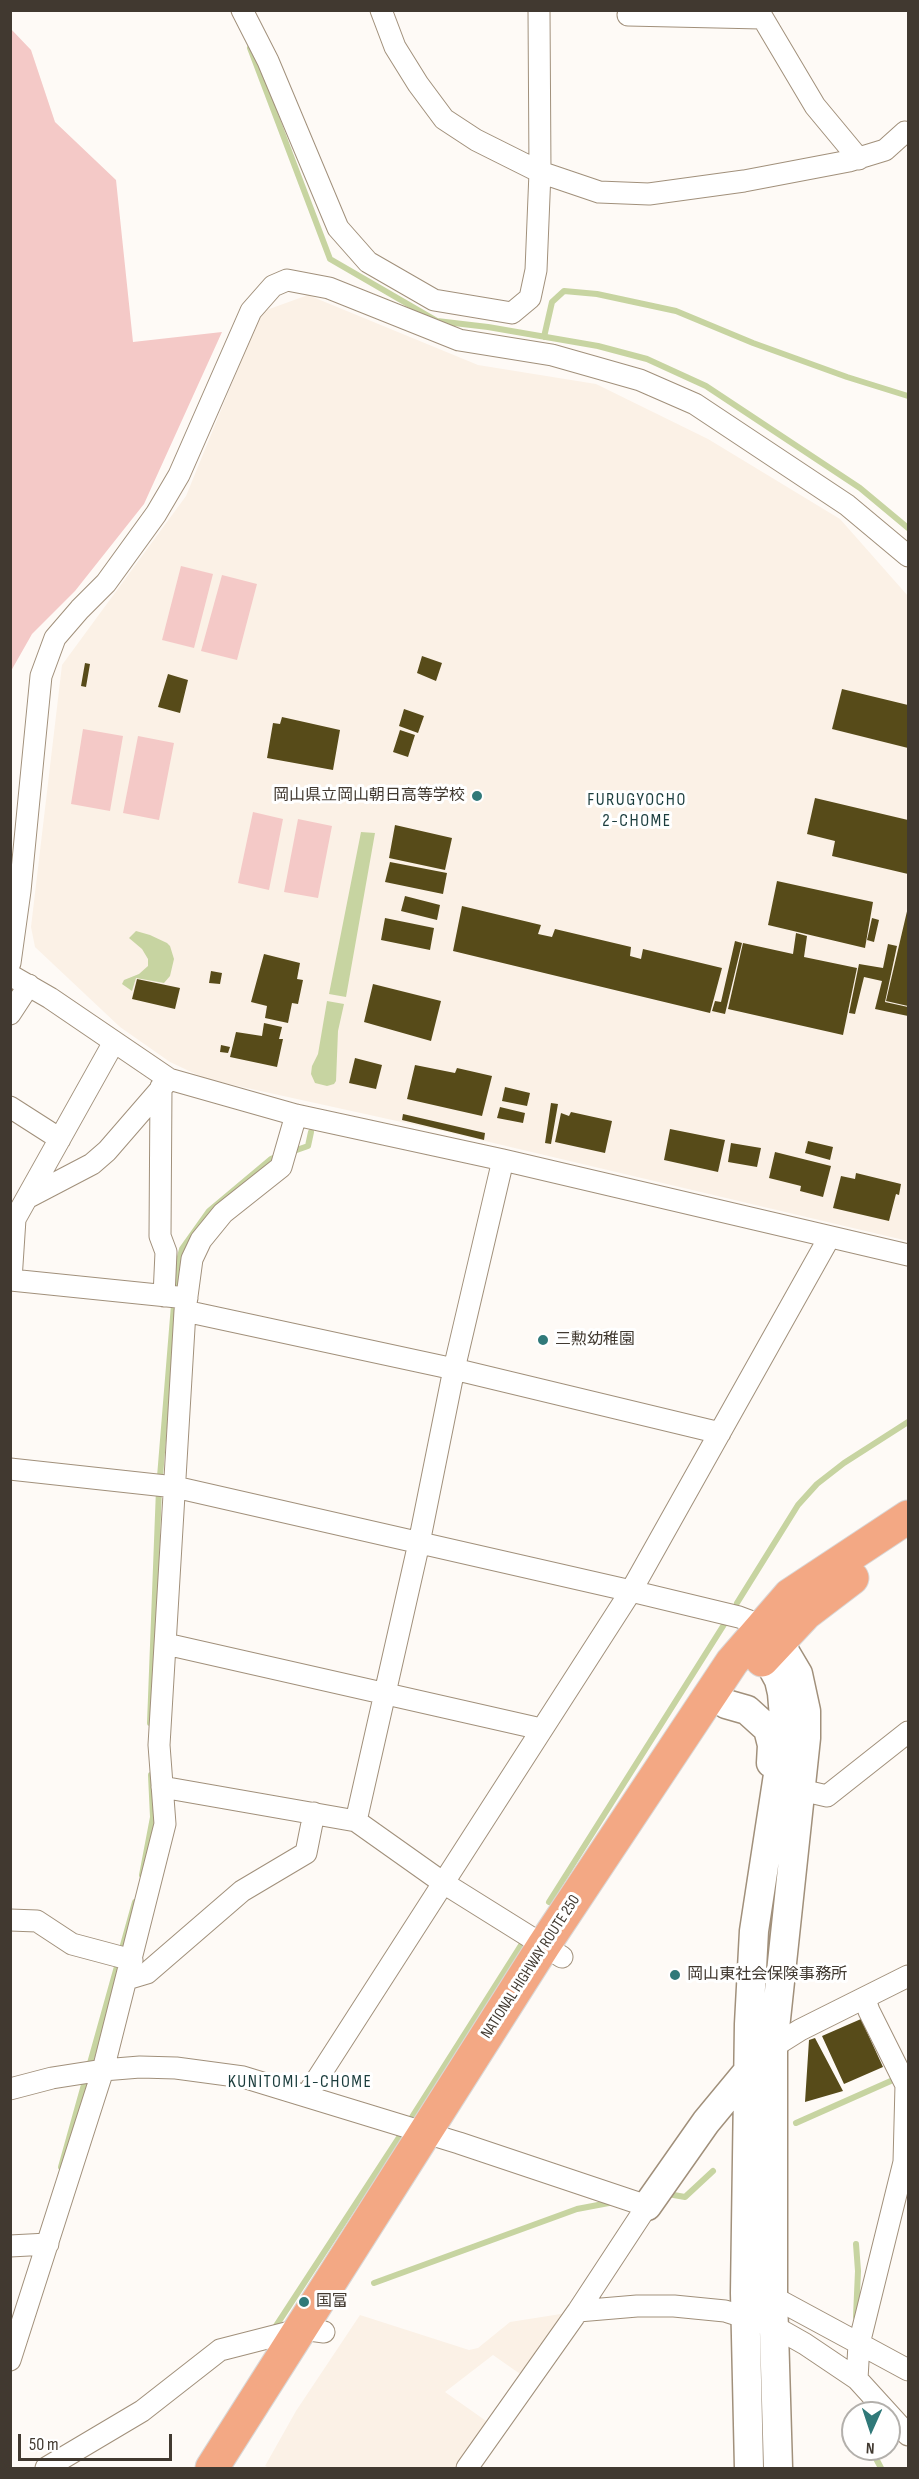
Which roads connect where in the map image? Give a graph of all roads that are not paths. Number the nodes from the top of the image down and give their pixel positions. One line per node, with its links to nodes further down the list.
1 (242, 10): 10 (street)
2 (381, 10): 9 (street)
3 (539, 10): 9 (street)
4 (670, 13): 5 (street); 6 (street)
5 (759, 14): 8 (street)
6 (628, 15)
7 (909, 134): 8 (street)
8 (859, 159): 9 (street)
9 (540, 172): 10 (street)
10 (458, 323): 11 (street); 12 (street)
11 (909, 556)
12 (10, 963)
13 (20, 980): 14 (street); 15 (street)
14 (10, 1014)
15 (114, 1042): 16 (street); 19 (street)
16 (165, 1083): 18 (street); 21 (street); 25 (street)
17 (10, 1107): 19 (street)
18 (296, 1115): 20 (street); 25 (street)
19 (60, 1139): 21 (street)
20 (503, 1160): 22 (street); 26 (street)
21 (27, 1198): 24 (street)
22 (830, 1238): 23 (street); 27 (street)
23 (909, 1255)
24 (11, 1281): 25 (street)
25 (177, 1300): 26 (street); 29 (street)
26 (454, 1369): 27 (street); 32 (street)
27 (720, 1433): 33 (street)
28 (10, 1469): 29 (street)
29 (165, 1486): 32 (street); 35 (street)
30 (909, 1517): 34 (highway, NATIONAL HIGHWAY ROUTE 250)
31 (909, 1539): 34 (highway, NATIONAL HIGHWAY ROUTE 250)
32 (419, 1543): 33 (street); 36 (street)
33 (631, 1591): 34 (street); 38 (street)
34 (769, 1641): 37 (highway, NATIONAL HIGHWAY ROUTE 250); 41 (street); 42 (street); 47 (highway, NATIONAL HIGHWAY ROUTE 250)
35 (166, 1644): 36 (street); 40 (street)
36 (385, 1692): 38 (street); 44 (street)
37 (726, 1704): 42 (street); 47 (highway, NATIONAL HIGHWAY ROUTE 250)
38 (541, 1729): 45 (street)
39 (909, 1732): 41 (street)
40 (162, 1787): 43 (street); 48 (street)
41 (801, 1790): 51 (street)
42 (772, 1812): 52 (street)
43 (314, 1814): 44 (street); 48 (street)
44 (356, 1821): 45 (street)
45 (442, 1882): 47 (street); 56 (street)
46 (10, 1920): 48 (street)
47 (553, 1951): 57 (highway, NATIONAL HIGHWAY ROUTE 250)
48 (125, 1964): 53 (street)
49 (909, 1976): 50 (street)
50 (865, 1999): 51 (street); 54 (street)
51 (773, 2047): 52 (street); 61 (street)
52 (750, 2067): 59 (street); 63 (street)
53 (94, 2071): 55 (street); 56 (street); 60 (street)
54 (908, 2085): 58 (street)
55 (10, 2089)
56 (307, 2095): 57 (street)
57 (436, 2137): 59 (street); 65 (highway, NATIONAL HIGHWAY ROUTE 250)
58 (906, 2162): 66 (street)
59 (647, 2206): 62 (street)
60 (33, 2245): 67 (street)
61 (773, 2296): 64 (street); 66 (street)
62 (578, 2311): 63 (street); 74 (street)
63 (746, 2317): 64 (street); 75 (street)
64 (775, 2328): 69 (street); 76 (street)
65 (313, 2331): 71 (street); 72 (highway, NATIONAL HIGHWAY ROUTE 250); 73 (highway, NATIONAL HIGHWAY ROUTE 250)
66 (859, 2344): 68 (street); 69 (street)
67 (10, 2360)
68 (909, 2370)
69 (857, 2379): 70 (street)
70 (909, 2435)
71 (46, 2469)
72 (212, 2469)
73 (236, 2469)
74 (467, 2469)
75 (749, 2469)
76 (778, 2469)

